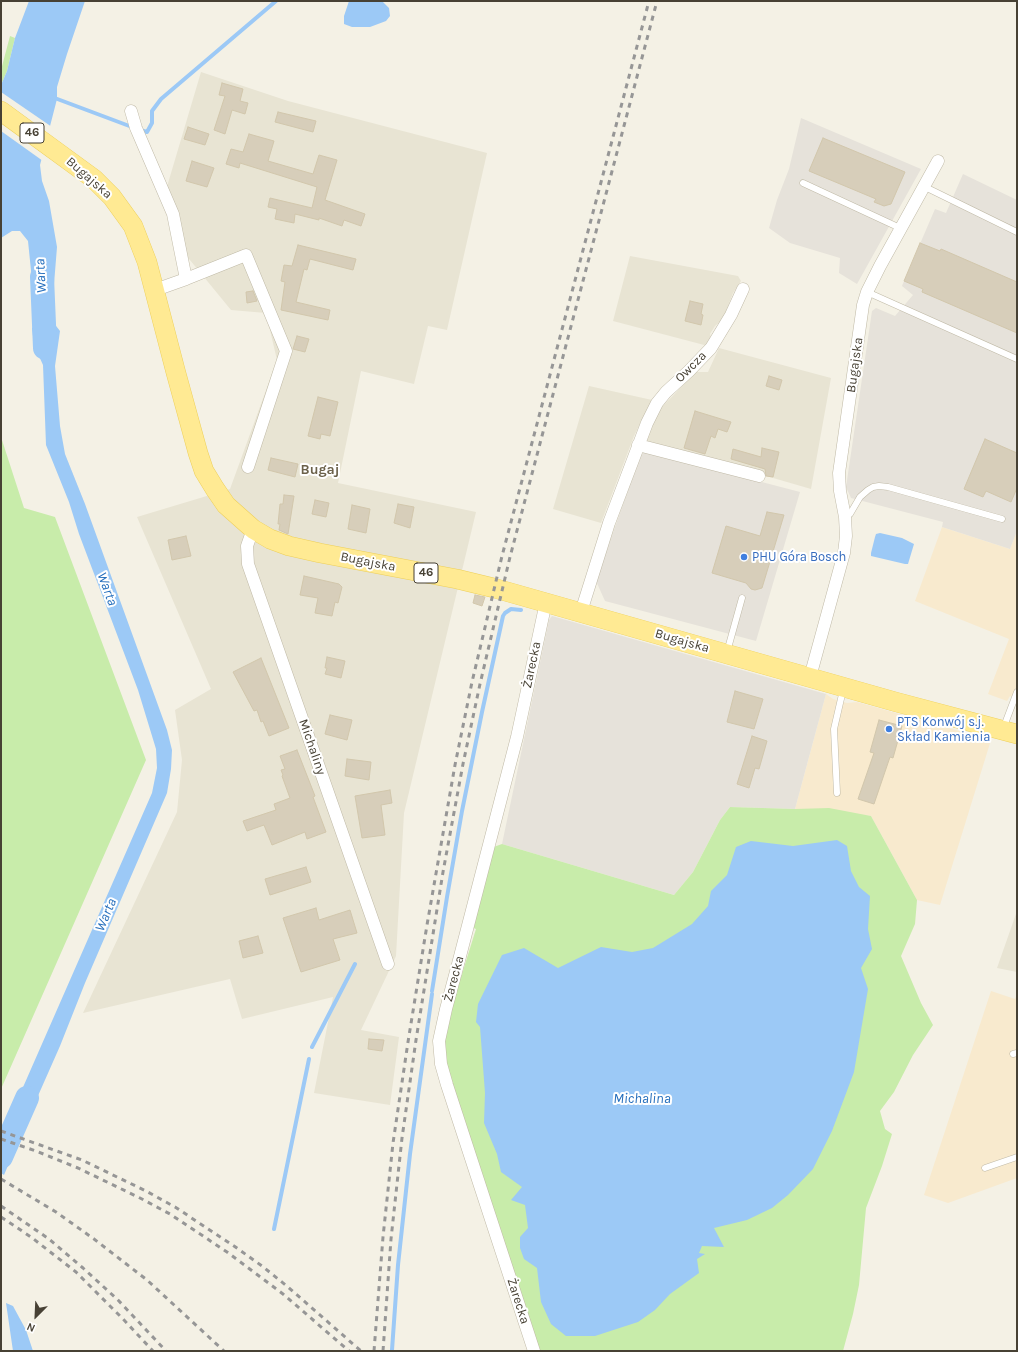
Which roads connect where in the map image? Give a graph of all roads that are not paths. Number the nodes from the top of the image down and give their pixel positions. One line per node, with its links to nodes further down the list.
1 (1, 111): 10 (main road, Bugajska / 46)
2 (131, 111): 8 (street)
3 (938, 161): 5 (street, Bugajska)
4 (803, 182): 6 (lane)
5 (923, 186): 6 (street, Bugajska); 7 (lane)
6 (900, 228): 11 (street, Bugajska)
7 (1017, 232)
8 (186, 279): 10 (street); 14 (street)
9 (743, 288): 13 (street, Owcza)
10 (155, 290): 18 (main road, Bugajska / 46)
11 (867, 292): 12 (lane); 16 (street, Bugajska)
12 (1017, 359)
13 (638, 445): 15 (street); 21 (street, Owcza)
14 (248, 467)
15 (759, 476)
16 (845, 517): 17 (lane); 23 (street, Bugajska)
17 (1002, 519)
18 (253, 529): 20 (main road, Bugajska / 46); 28 (street, Michaliny)
19 (742, 598): 22 (lane)
20 (546, 602): 21 (main road, Bugajska / 46); 31 (street, Żarecka)
21 (581, 612): 22 (main road, Bugajska / 46)
22 (726, 654): 23 (main road, Bugajska / 46)
23 (810, 677): 24 (main road, Bugajska / 46)
24 (844, 687): 26 (main road, Bugajska / 46); 27 (lane)
25 (1017, 692): 26 (lane)
26 (1009, 732)
27 (837, 793)
28 (388, 964)
29 (1017, 1157): 30 (lane)
30 (985, 1168)
31 (534, 1351)

